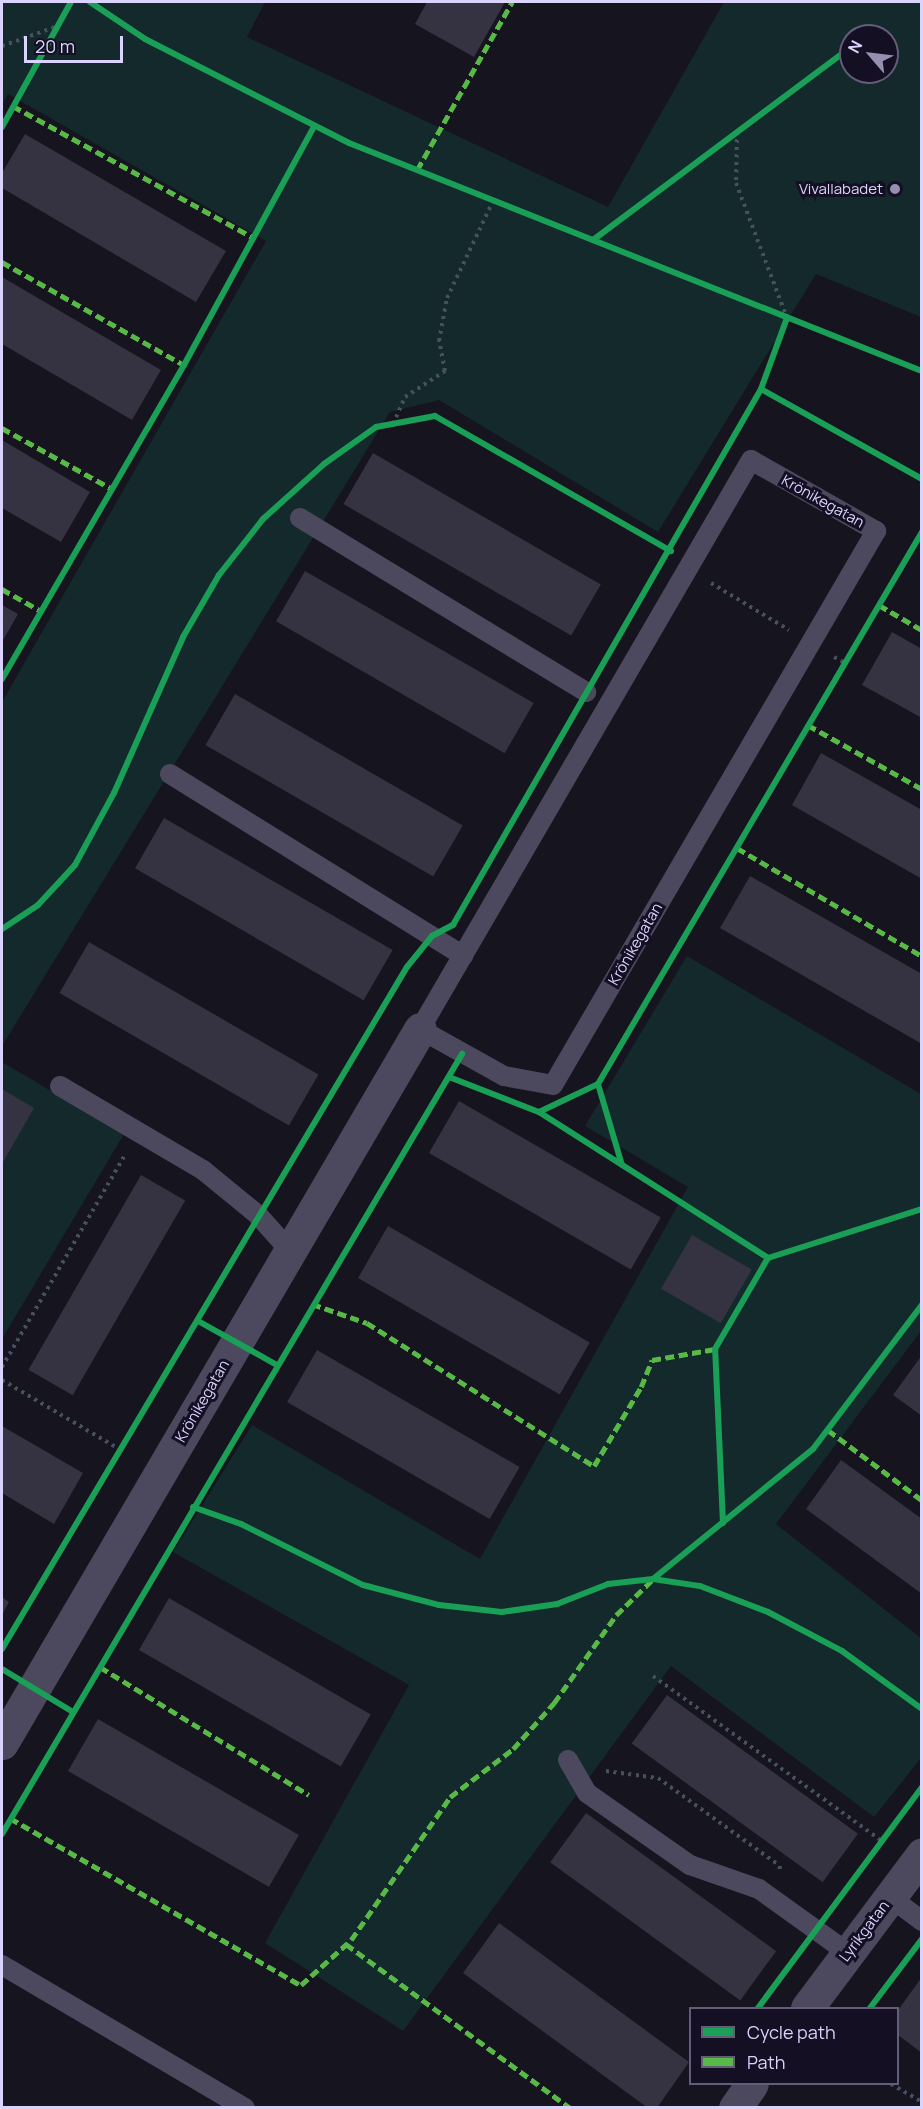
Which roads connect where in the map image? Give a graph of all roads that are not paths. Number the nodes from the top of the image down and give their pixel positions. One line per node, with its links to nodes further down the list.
1 (300, 518): 2 (lane)
2 (586, 692)
3 (170, 774): 4 (lane)
4 (463, 956): 5 (lane, Krönikegatan); 5 (lane, Krönikegatan)
5 (420, 1029): 7 (street, Krönikegatan)
6 (60, 1086): 7 (lane)
7 (290, 1251): 8 (street, Krönikegatan)
8 (2, 1743)
9 (568, 1760): 13 (lane)
10 (921, 1854): 11 (street, Lyrikgatan)
11 (890, 1897): 12 (lane); 13 (street, Lyrikgatan)
12 (921, 1921)
13 (848, 1953): 15 (street, Lyrikgatan)
14 (2, 1965): 17 (lane)
15 (808, 2007)
16 (751, 2085): 18 (street)
17 (245, 2108)
18 (735, 2108)

